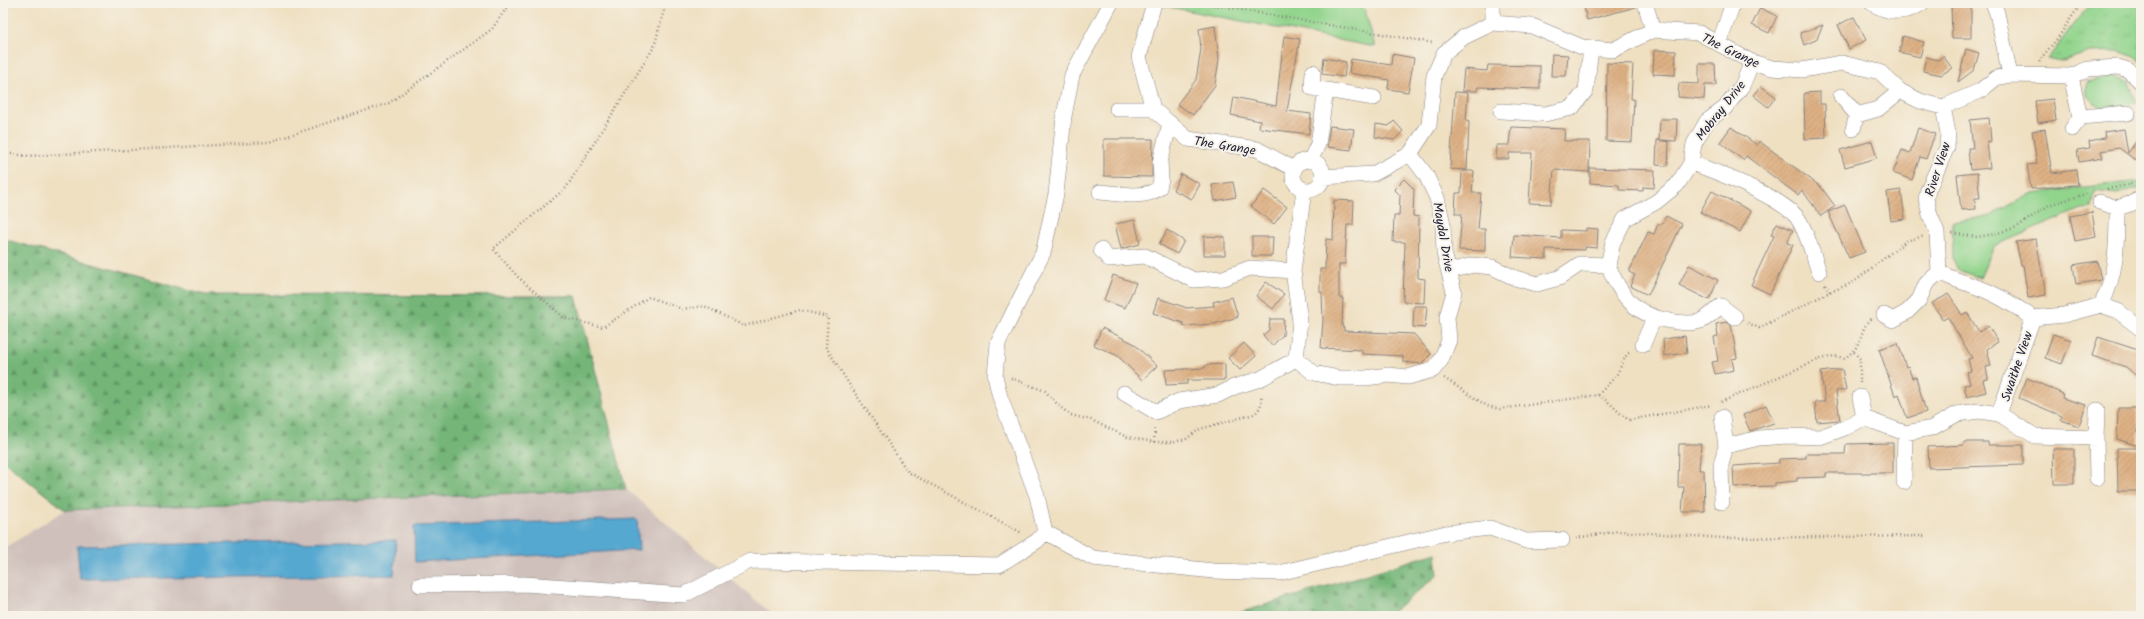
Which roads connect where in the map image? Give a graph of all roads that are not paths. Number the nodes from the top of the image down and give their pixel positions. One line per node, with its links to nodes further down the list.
1 (1111, 3): 64 (street)
2 (1154, 3): 24 (street)
3 (1493, 3): 9 (street)
4 (1645, 3): 10 (street)
5 (1733, 3): 11 (street)
6 (1872, 3): 7 (street)
7 (1922, 3)
8 (1993, 3): 15 (street)
9 (1493, 23): 12 (street); 28 (street)
10 (1653, 30): 11 (street, The Grange); 12 (street)
11 (1719, 44): 13 (street, The Grange)
12 (1591, 48): 25 (street)
13 (1752, 62): 19 (street, The Grange); 30 (street, Mobray Drive)
14 (1313, 72): 18 (street)
15 (2010, 75): 16 (street); 22 (street)
16 (2071, 76): 17 (street); 26 (street)
17 (2141, 82)
18 (1326, 90): 21 (street); 29 (street)
19 (1900, 91): 20 (street); 22 (street, The Grange)
20 (1841, 96)
21 (1374, 98)
22 (1943, 106): 43 (street, River View)
23 (1116, 109): 24 (street)
24 (1153, 109): 27 (street, The Grange)
25 (1501, 111)
26 (2128, 113)
27 (1170, 123): 31 (street, The Grange); 34 (street)
28 (1410, 154): 32 (street); 41 (street, Maydal Drive)
29 (1310, 161): 31 (street); 32 (street)
30 (1691, 163): 39 (street, Mobray Drive); 42 (street)
31 (1294, 169): 33 (street)
32 (1322, 177): 33 (street)
33 (1304, 190): 40 (street)
34 (1100, 192)
35 (2141, 197): 37 (street)
36 (2100, 202): 37 (street)
37 (2117, 208): 44 (street)
38 (1101, 250): 40 (street)
39 (1608, 266): 41 (street); 47 (street)
40 (1293, 271): 51 (street)
41 (1450, 272): 51 (street, Maydal Drive)
42 (1819, 272)
43 (1939, 272): 45 (street); 48 (street)
44 (2101, 305): 48 (street); 49 (street)
45 (1884, 315)
46 (1735, 317): 47 (street)
47 (1654, 318): 50 (street)
48 (2033, 318): 55 (street, Swaithe View)
49 (2141, 329)
50 (1643, 344)
51 (1296, 359): 52 (street)
52 (1124, 393)
53 (1860, 397): 57 (street)
54 (2097, 410): 59 (street)
55 (1999, 414): 58 (street); 59 (street)
56 (1722, 417): 60 (street)
57 (1864, 418): 58 (street); 60 (street)
58 (1905, 433): 62 (street)
59 (2096, 438): 61 (street)
60 (1726, 446): 63 (street)
61 (2097, 478)
62 (1904, 482)
63 (1722, 502)
64 (1041, 537): 65 (street); 66 (street)
65 (1562, 540)
66 (420, 585)

